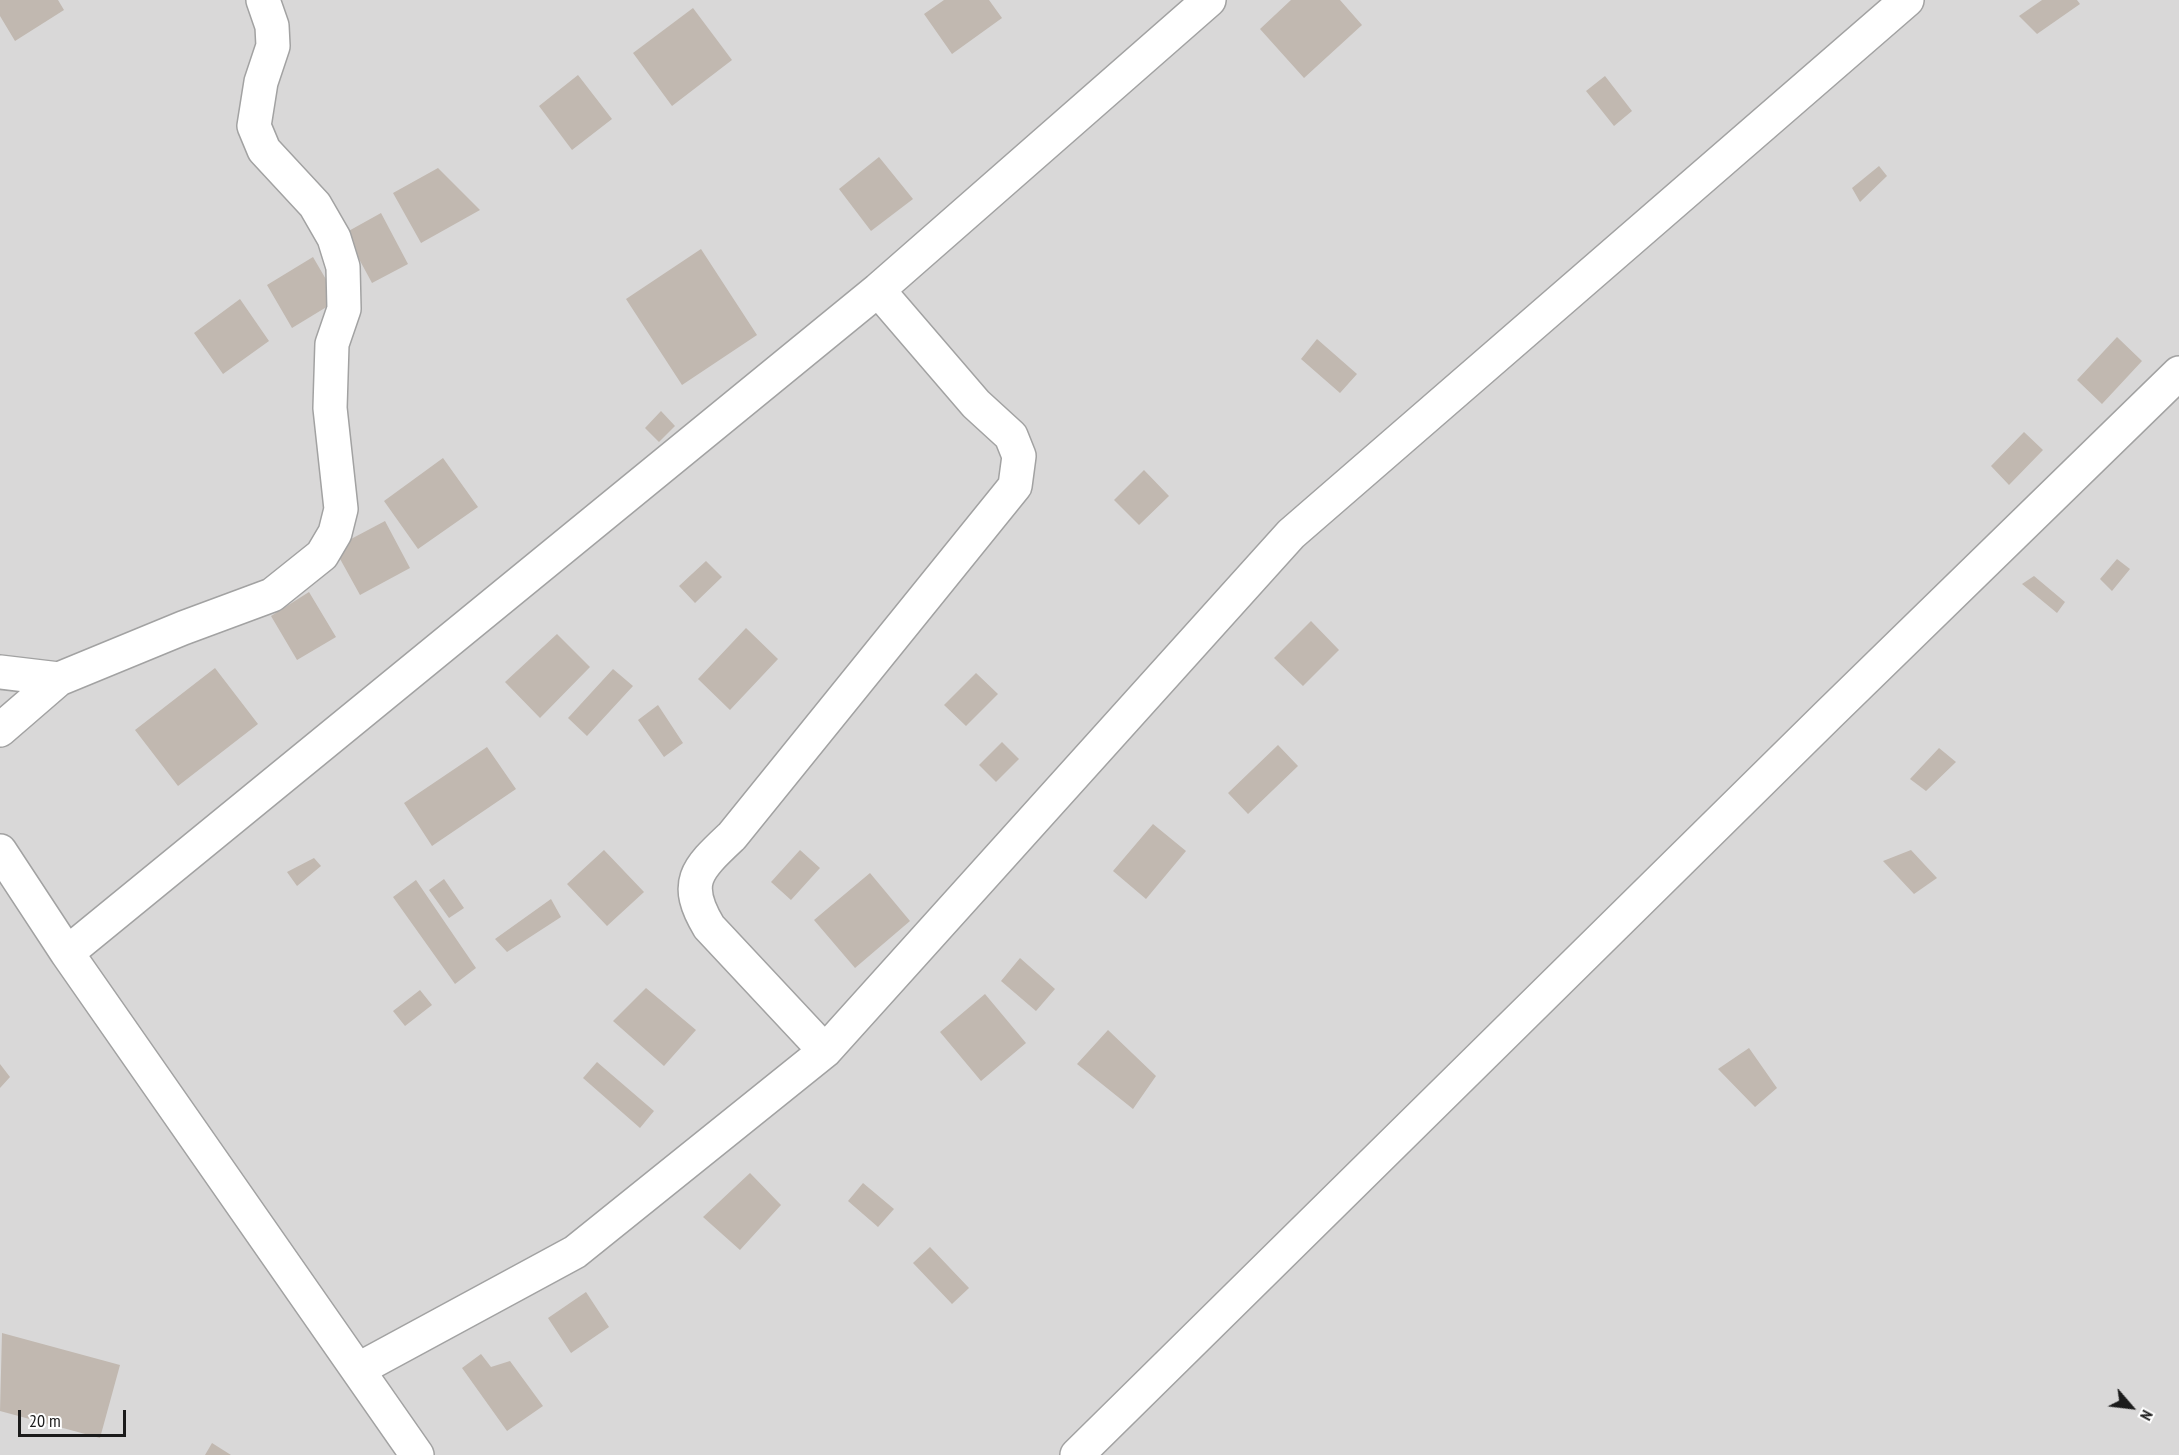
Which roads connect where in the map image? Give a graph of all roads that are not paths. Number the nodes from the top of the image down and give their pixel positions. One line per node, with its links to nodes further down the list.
1 (263, 0): 7 (street)
2 (1209, 0): 4 (street)
3 (1907, 0): 11 (street)
4 (878, 290): 10 (street); 11 (street)
5 (2179, 373): 14 (street)
6 (0, 672): 7 (street)
7 (59, 679): 8 (street)
8 (0, 730)
9 (0, 851): 10 (street)
10 (67, 953): 12 (street)
11 (825, 1051): 12 (street)
12 (359, 1369): 13 (street)
13 (417, 1455)
14 (1077, 1455)

